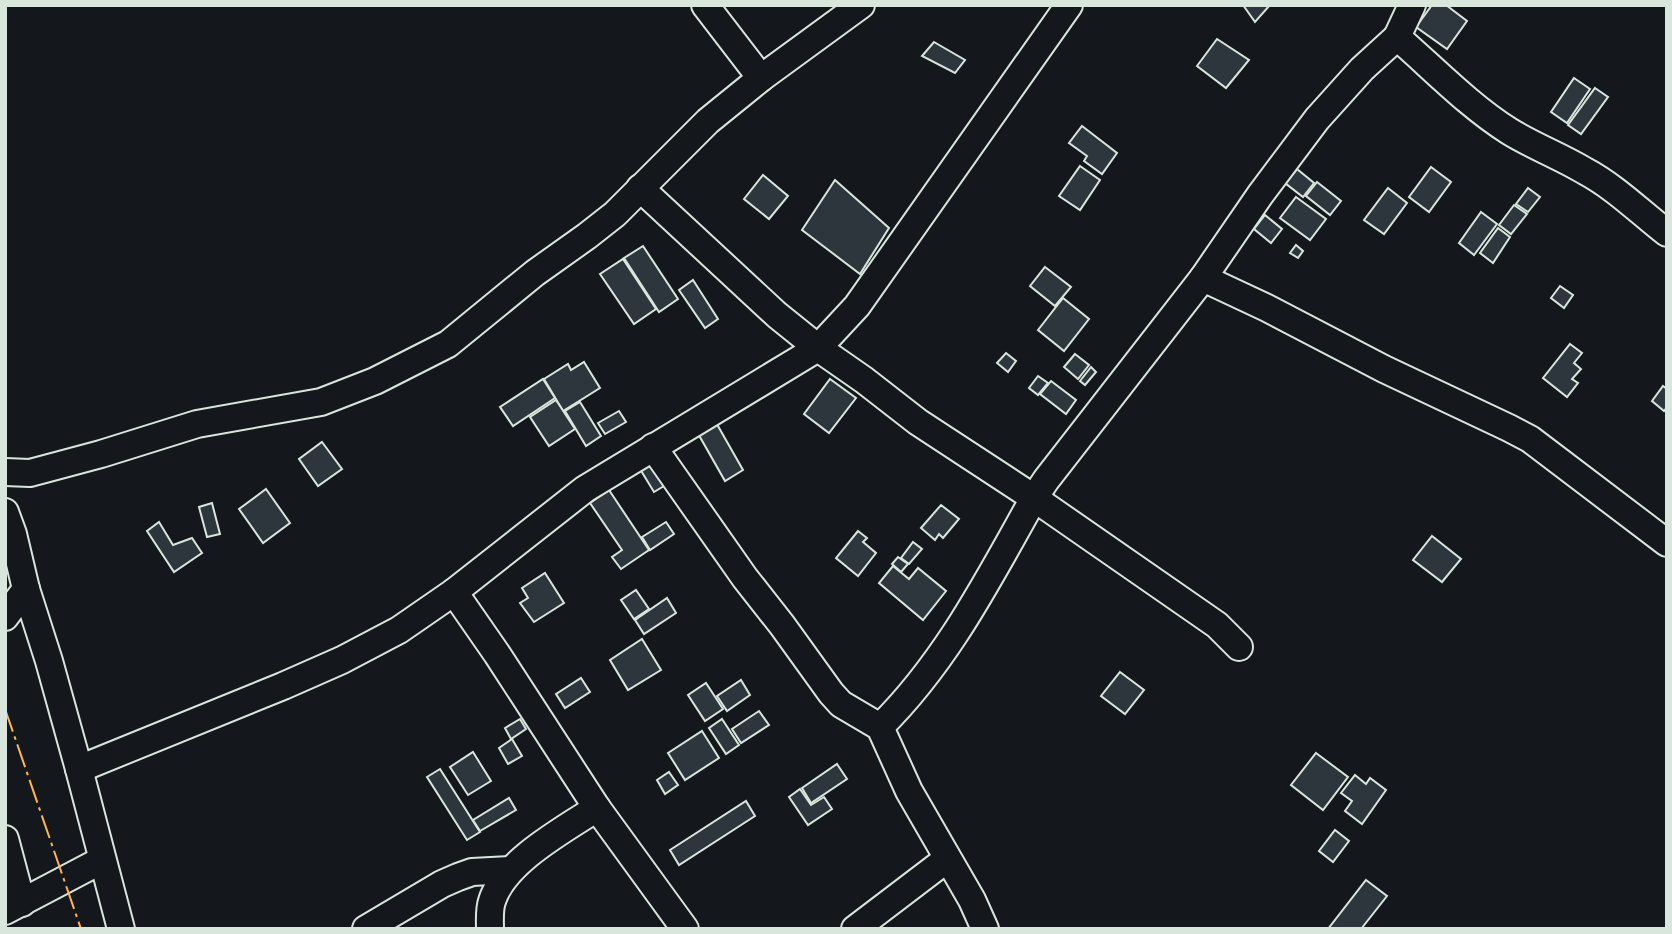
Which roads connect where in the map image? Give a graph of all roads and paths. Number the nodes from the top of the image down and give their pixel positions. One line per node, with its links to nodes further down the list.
1 (705, 5): 6 (street)
2 (861, 5): 6 (street)
3 (1069, 5): 10 (street)
4 (1412, 5): 5 (street)
5 (1397, 37): 8 (street); 9 (street)
6 (761, 78): 7 (street)
7 (640, 188): 10 (street); 12 (street)
8 (1667, 233)
9 (1203, 278): 13 (street); 15 (street)
10 (818, 348): 11 (street); 13 (street)
11 (653, 447): 17 (street); 20 (street)
12 (5, 472)
13 (1034, 498): 19 (street); 20 (street)
14 (5, 512): 16 (street)
15 (1667, 543)
16 (26, 589): 18 (street); 21 (street)
17 (454, 592): 21 (street); 22 (street)
18 (5, 617)
19 (1239, 647)
20 (880, 727): 24 (street)
21 (79, 769): 25 (street)
22 (597, 808): 26 (street); 31 (street)
23 (5, 839): 27 (street)
24 (947, 859): 32 (street); 33 (street)
25 (103, 860): 27 (street); 28 (street)
26 (510, 870): 29 (street); 30 (street)
27 (13, 907)
28 (121, 929)
29 (366, 929)
30 (490, 929)
31 (685, 929)
32 (855, 929)
33 (985, 929)

